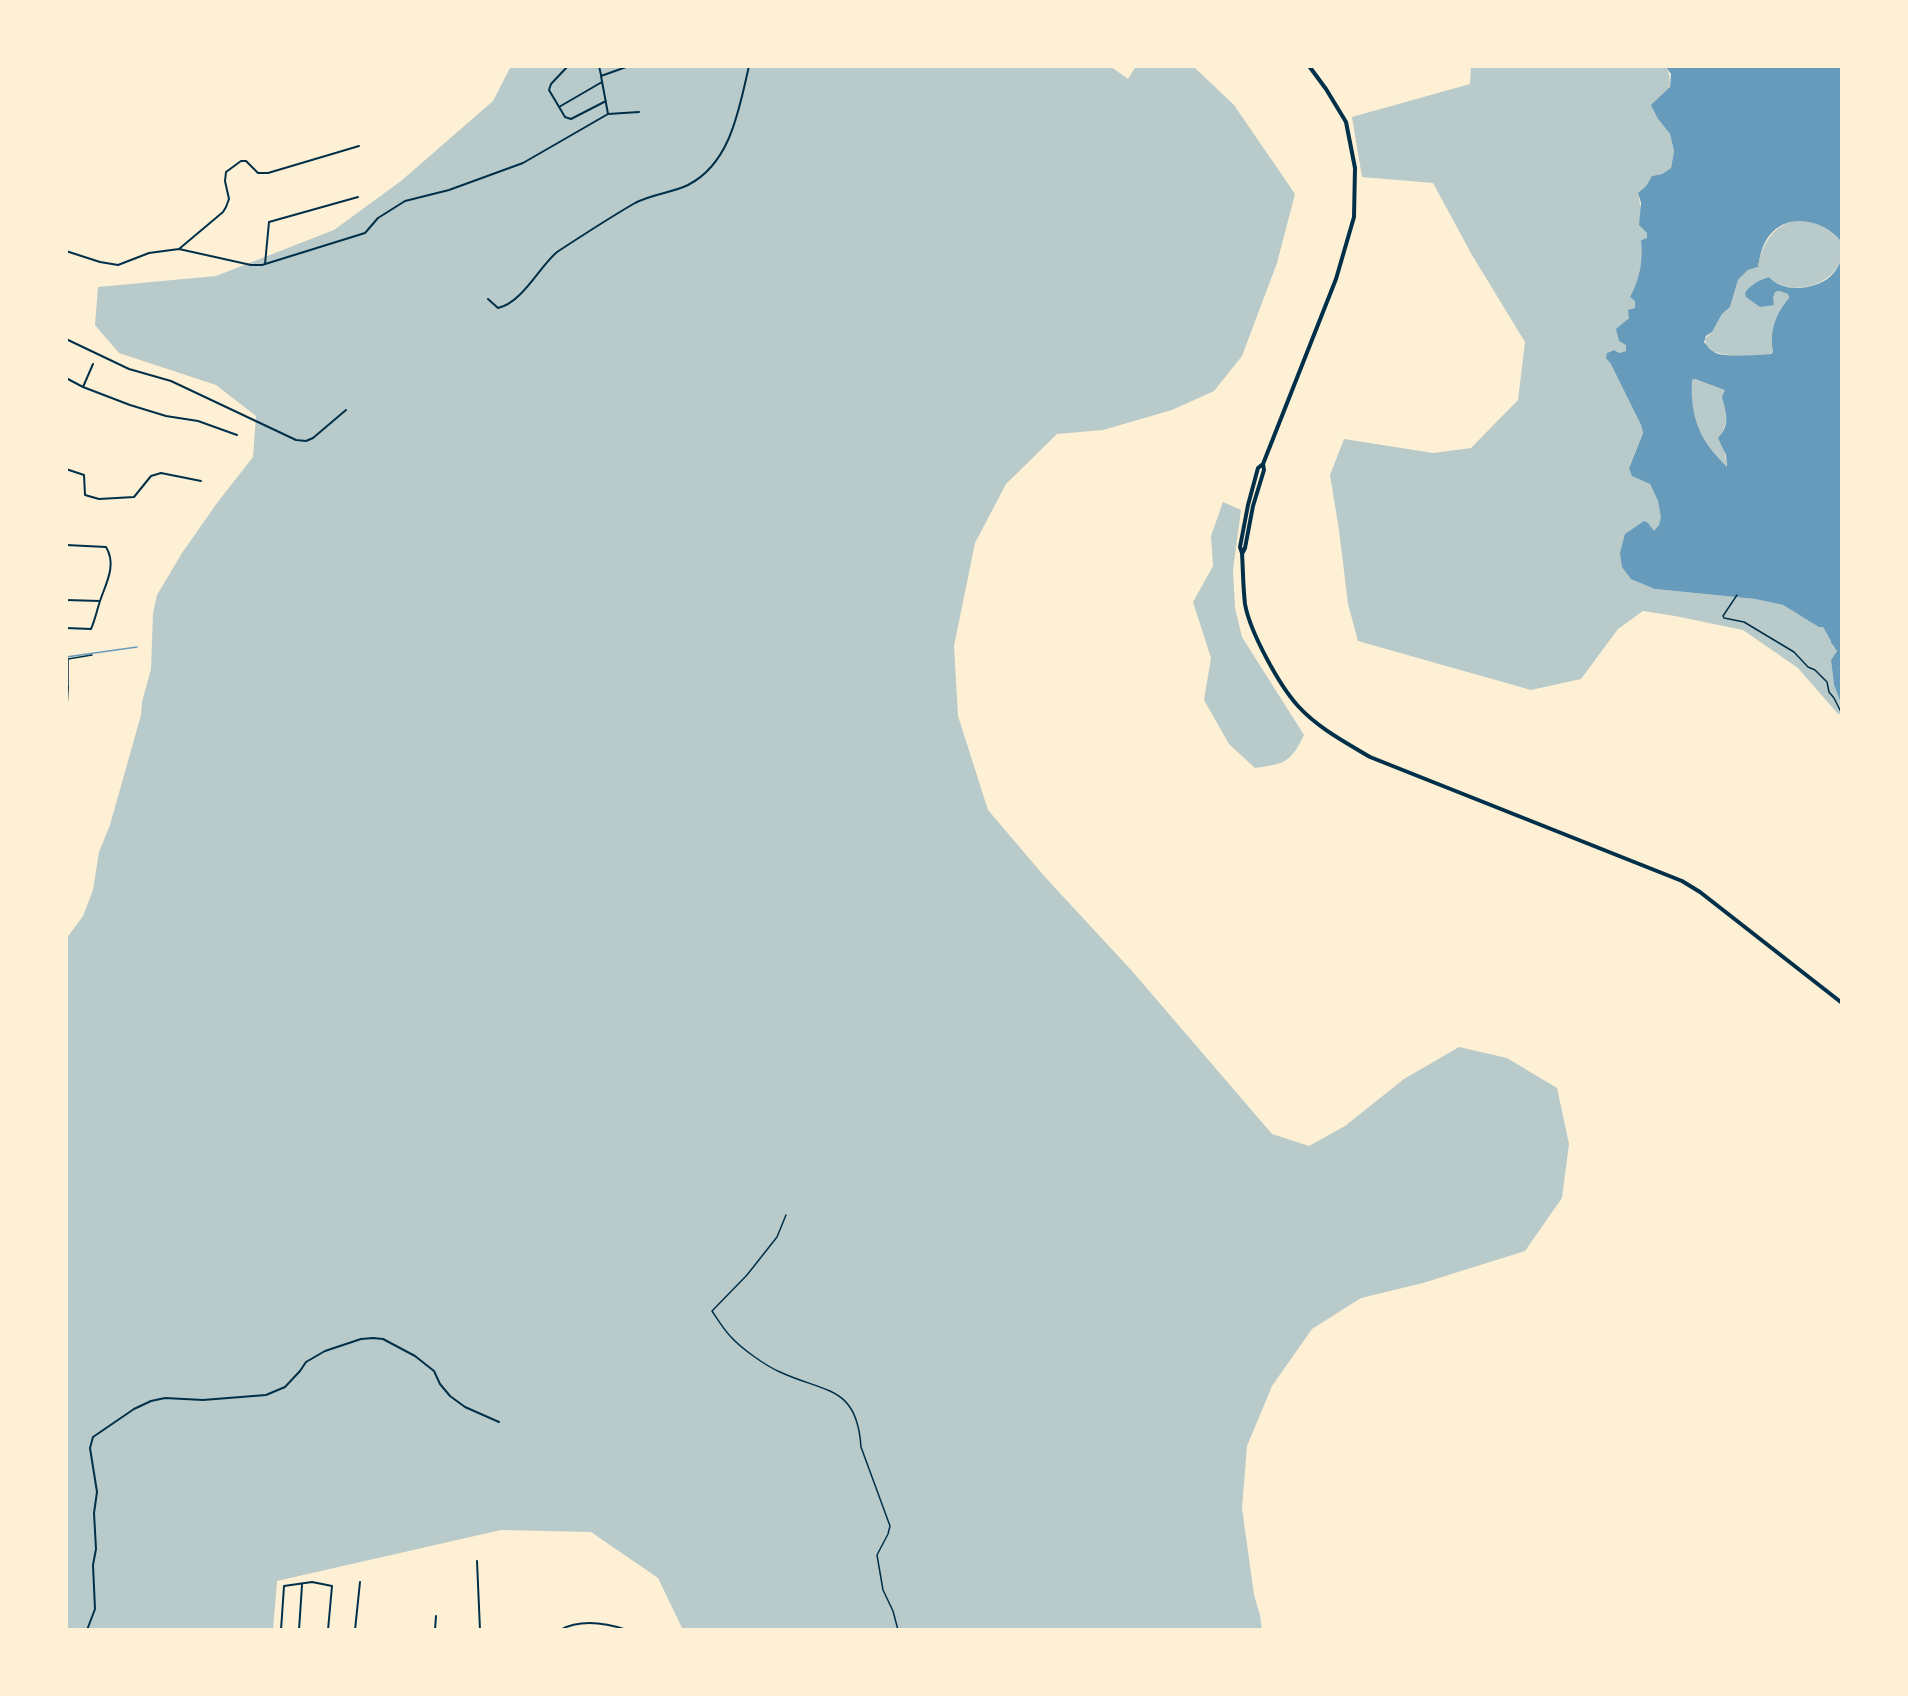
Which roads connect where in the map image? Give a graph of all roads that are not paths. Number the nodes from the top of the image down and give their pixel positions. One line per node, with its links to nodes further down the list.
1 (568, 66): 9 (street)
2 (599, 66): 6 (street)
3 (628, 66): 6 (street)
4 (749, 66): 17 (street)
5 (1309, 66): 33 (main road)
6 (601, 76): 7 (street)
7 (602, 82): 8 (street); 9 (street)
8 (606, 101): 9 (street); 11 (street)
9 (559, 107)
10 (639, 112): 11 (street)
11 (608, 114): 16 (street)
12 (359, 146): 14 (street)
13 (358, 197): 16 (street)
14 (179, 249): 15 (street); 16 (street)
15 (66, 251)
16 (265, 264)
17 (488, 299)
18 (66, 339): 22 (street)
19 (93, 364): 21 (street)
20 (66, 378): 21 (street)
21 (83, 387): 23 (street)
22 (346, 410)
23 (237, 435)
24 (66, 469): 25 (street)
25 (201, 481)
26 (66, 545): 28 (street)
27 (66, 600): 28 (street)
28 (100, 601): 29 (street)
29 (66, 628)
30 (92, 656): 31 (lane)
31 (68, 687): 32 (street)
32 (66, 719)
33 (1842, 1003)
34 (499, 1422): 39 (street)
35 (477, 1561): 45 (street)
36 (360, 1582): 43 (street)
37 (303, 1584): 40 (street); 41 (street); 42 (street)
38 (436, 1616): 44 (street)
39 (87, 1630)
40 (281, 1630)
41 (299, 1630)
42 (328, 1630)
43 (355, 1630)
44 (435, 1630)
45 (480, 1630)
46 (560, 1630): 47 (street)
47 (627, 1630)

